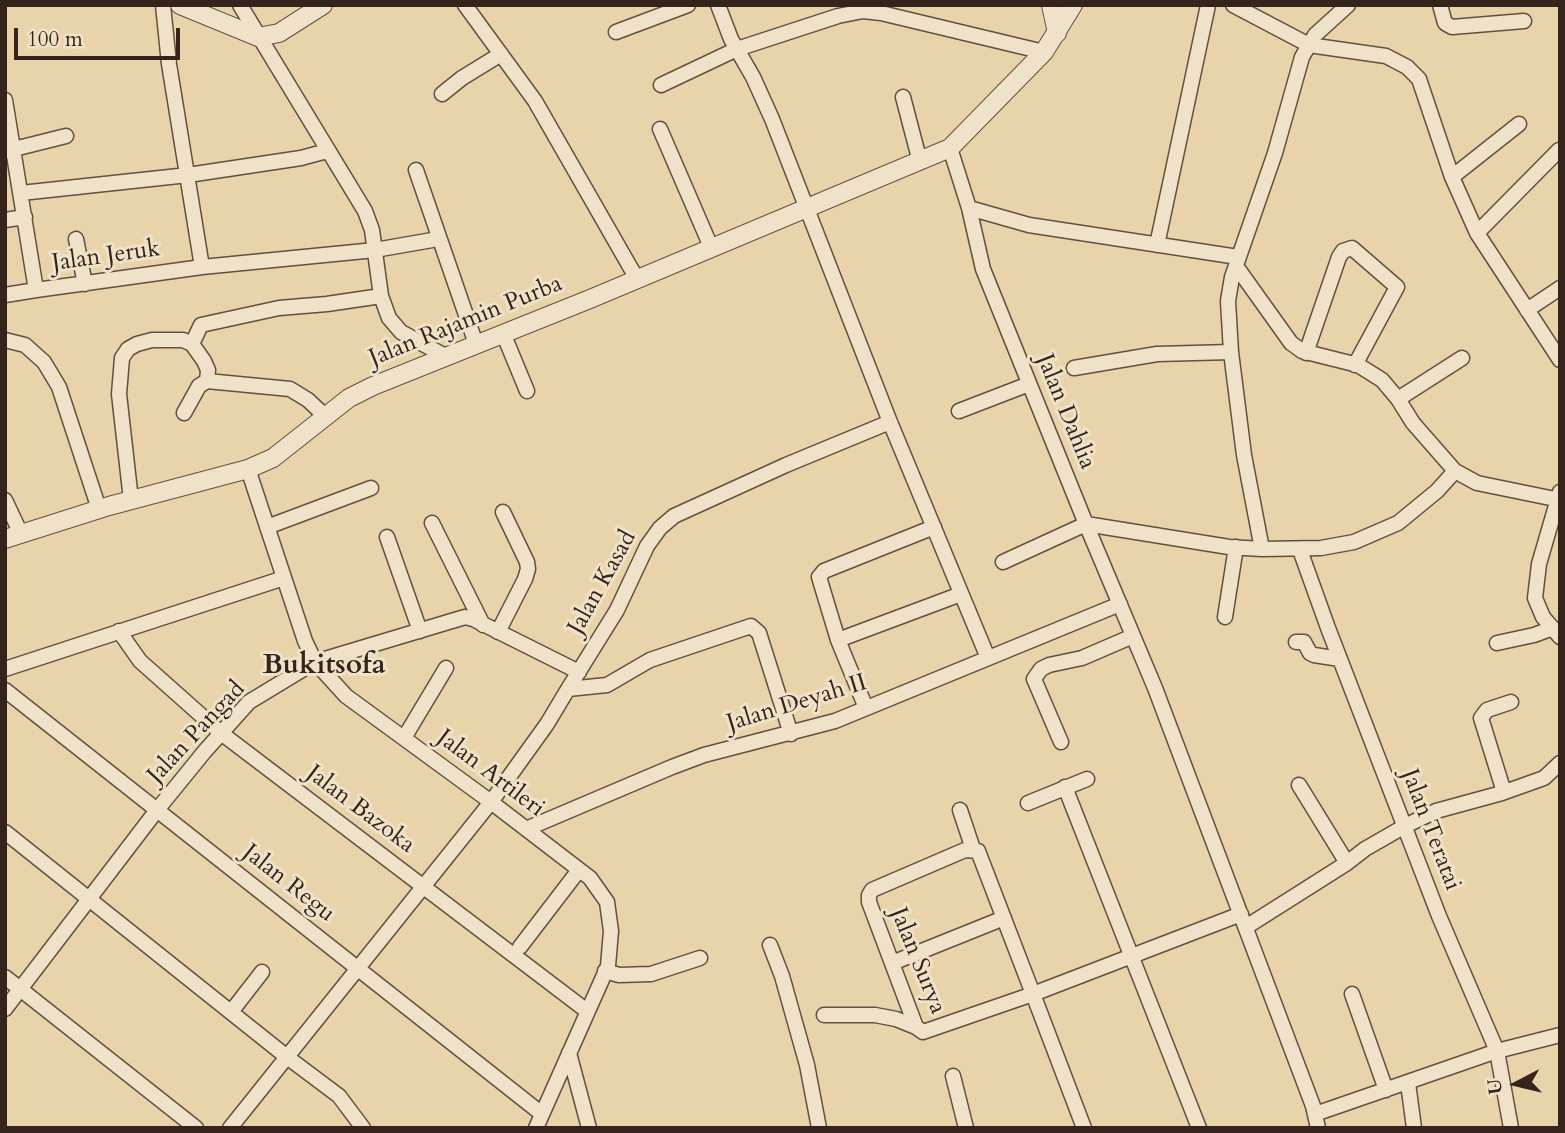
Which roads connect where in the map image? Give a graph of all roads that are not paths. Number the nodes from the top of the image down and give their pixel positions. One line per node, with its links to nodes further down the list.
1 (163, 5): 35 (street)
2 (180, 5): 17 (street)
3 (240, 5): 17 (street)
4 (323, 5): 17 (street)
5 (465, 5): 21 (street)
6 (688, 5): 15 (street)
7 (1051, 5): 16 (street)
8 (1073, 5): 16 (street)
9 (1208, 5): 45 (street)
10 (1233, 5): 18 (street)
11 (1348, 5): 18 (street)
12 (1440, 5): 14 (street)
13 (720, 6): 19 (street)
14 (1524, 21)
15 (616, 32)
16 (1057, 33): 20 (street)
17 (258, 37): 32 (street)
18 (1309, 45): 36 (street); 48 (street)
19 (737, 49): 20 (street); 22 (street); 38 (street)
20 (1044, 52): 29 (street)
21 (501, 54): 23 (street); 50 (street)
22 (662, 85)
23 (442, 94)
24 (903, 97): 33 (street)
25 (5, 100): 30 (street, Jalan Jeruk)
26 (1519, 124): 36 (street)
27 (660, 129): 46 (street)
28 (66, 136): 30 (street)
29 (950, 148): 33 (street, Jalan Rajamin Purba); 39 (street, Jalan Dahlia)
30 (9, 150): 37 (street, Jalan Jeruk)
31 (1559, 150): 42 (street)
32 (327, 151): 35 (street); 47 (street)
33 (920, 162): 38 (street, Jalan Rajamin Purba)
34 (416, 170): 44 (street)
35 (188, 175): 37 (street); 49 (street)
36 (1452, 177): 42 (street)
37 (21, 193): 40 (street, Jalan Jeruk)
38 (805, 207): 46 (street, Jalan Rajamin Purba); 75 (street)
39 (969, 208): 45 (street); 69 (street, Jalan Dahlia)
40 (25, 217): 41 (street); 53 (street, Jalan Jeruk)
41 (5, 220)
42 (1476, 233): 56 (street)
43 (76, 239): 51 (street)
44 (438, 239): 47 (street, Jalan Jeruk); 60 (street)
45 (1157, 245): 48 (street)
46 (711, 247): 50 (street, Jalan Rajamin Purba)
47 (375, 250): 49 (street, Jalan Jeruk); 55 (street)
48 (1237, 262): 61 (street); 62 (street)
49 (202, 267): 51 (street, Jalan Jeruk)
50 (637, 279): 57 (street, Jalan Rajamin Purba)
51 (85, 284): 53 (street, Jalan Jeruk)
52 (1560, 288): 56 (street)
53 (36, 290): 54 (street)
54 (5, 295)
55 (381, 296): 59 (street); 63 (street)
56 (1527, 310): 65 (street)
57 (503, 333): 60 (street, Jalan Rajamin Purba); 70 (street)
58 (5, 341): 82 (street)
59 (191, 344): 68 (street); 81 (street)
60 (476, 344): 63 (street, Jalan Rajamin Purba)
61 (1231, 352): 67 (street); 91 (street)
62 (1306, 353): 66 (street); 66 (street)
63 (445, 356): 74 (street, Jalan Rajamin Purba)
64 (1462, 358): 71 (street)
65 (1560, 360)
66 (1355, 365): 71 (street)
67 (1074, 368)
68 (207, 381): 73 (street); 74 (street)
69 (1029, 384): 72 (street); 85 (street, Jalan Dahlia)
70 (527, 391)
71 (1398, 399): 77 (street)
72 (959, 411)
73 (184, 413)
74 (325, 416): 76 (street, Jalan Rajamin Purba)
75 (890, 422): 87 (street); 112 (street, Jalan Kasad)
76 (248, 469): 81 (street, Jalan Rajamin Purba); 86 (street, Jalan Artileri)
77 (1455, 471): 79 (street); 92 (street)
78 (371, 488): 86 (street)
79 (1559, 497): 102 (street)
80 (5, 500): 88 (street)
81 (131, 500): 82 (street, Jalan Rajamin Purba)
82 (99, 509): 88 (street, Jalan Rajamin Purba)
83 (503, 512): 101 (street)
84 (432, 523): 98 (street)
85 (1086, 524): 90 (street); 93 (street); 96 (street, Jalan Dahlia)
86 (267, 527): 94 (street, Jalan Artileri)
87 (934, 527): 95 (street); 104 (street)
88 (13, 537)
89 (387, 537): 100 (street)
90 (1236, 547): 91 (street); 97 (street)
91 (1262, 549): 92 (street)
92 (1300, 550): 108 (street, Jalan Teratai)
93 (1003, 562)
94 (284, 578): 99 (street); 109 (street, Jalan Artileri)
95 (961, 594): 104 (street); 107 (street)
96 (1120, 604): 103 (street, Jalan Dahlia); 107 (street, Jalan Deyah II)
97 (1225, 617)
98 (483, 625): 100 (street, Jalan Pangad); 101 (street, Jalan Pangad)
99 (119, 631): 111 (street); 117 (street, Jalan Bazoka)
100 (421, 631): 109 (street, Jalan Pangad)
101 (498, 632): 112 (street, Jalan Pangad)
102 (1557, 633): 106 (street)
103 (1133, 636): 120 (street); 139 (street, Jalan Dahlia)
104 (838, 640): 116 (street)
105 (1296, 642): 108 (street)
106 (1497, 643)
107 (988, 658): 116 (street, Jalan Deyah II)
108 (1339, 659): 130 (street, Jalan Teratai)
109 (315, 662): 117 (street, Jalan Pangad); 119 (street, Jalan Artileri)
110 (446, 668): 119 (street)
111 (5, 669)
112 (579, 672): 113 (street, Jalan Kasad)
113 (568, 689): 118 (street); 126 (street, Jalan Kasad)
114 (5, 690): 128 (street, Jalan Regu)
115 (1511, 702): 125 (street)
116 (866, 708): 118 (street, Jalan Deyah II)
117 (221, 733): 128 (street, Jalan Pangad); 136 (street, Jalan Bazoka)
118 (791, 734): 131 (street, Jalan Deyah II)
119 (404, 738): 126 (street, Jalan Artileri)
120 (1061, 742)
121 (1560, 763): 125 (street)
122 (1087, 779): 124 (street)
123 (1299, 785): 134 (street)
124 (1065, 788): 127 (street); 142 (street)
125 (1504, 792): 130 (street)
126 (491, 802): 131 (street, Jalan Artileri); 136 (street, Jalan Kasad)
127 (1028, 803)
128 (157, 810): 137 (street, Jalan Pangad); 145 (street, Jalan Regu)
129 (960, 810): 133 (street)
130 (1405, 826): 134 (street); 158 (street, Jalan Teratai)
131 (526, 829): 135 (street, Jalan Artileri)
132 (5, 832): 137 (street)
133 (973, 849): 138 (street); 144 (street, Jalan Surya)
134 (1347, 863): 139 (street)
135 (579, 870): 141 (street); 146 (street, Jalan Artileri)
136 (423, 886): 145 (street, Jalan Kasad); 153 (street, Jalan Bazoka)
137 (89, 899): 149 (street, Jalan Pangad); 154 (street)
138 (1004, 918): 144 (street); 150 (street)
139 (1243, 921): 142 (street); 165 (street, Jalan Dahlia)
140 (770, 945): 171 (street)
141 (520, 947)
142 (1131, 956): 150 (street); 174 (street)
143 (700, 958): 146 (street)
144 (892, 963): 156 (street, Jalan Surya)
145 (357, 968): 160 (street, Jalan Kasad); 164 (street, Jalan Regu)
146 (605, 971): 153 (street, Jalan Artileri)
147 (262, 972): 154 (street)
148 (5, 977): 149 (street)
149 (21, 989): 152 (street, Jalan Pangad); 166 (street)
150 (1033, 994): 156 (street, Jalan Surya); 173 (street)
151 (1352, 994): 163 (street)
152 (5, 1009)
153 (587, 1011): 159 (street, Jalan Artileri)
154 (231, 1012): 160 (street)
155 (824, 1015): 156 (street)
156 (916, 1027)
157 (1560, 1035): 158 (street)
158 (1497, 1051): 162 (street); 176 (street, Jalan Teratai)
159 (569, 1053): 164 (street, Jalan Artileri); 170 (street)
160 (286, 1057): 167 (street, Jalan Kasad); 168 (street)
161 (953, 1076): 172 (street)
162 (1408, 1083): 163 (street); 175 (street)
163 (1386, 1090): 165 (street)
164 (542, 1114): 169 (street, Jalan Artileri)
165 (1316, 1121)
166 (196, 1128)
167 (230, 1128)
168 (363, 1128)
169 (536, 1128)
170 (589, 1128)
171 (819, 1128)
172 (966, 1128)
173 (1084, 1128)
174 (1199, 1128)
175 (1414, 1128)
176 (1511, 1128)

